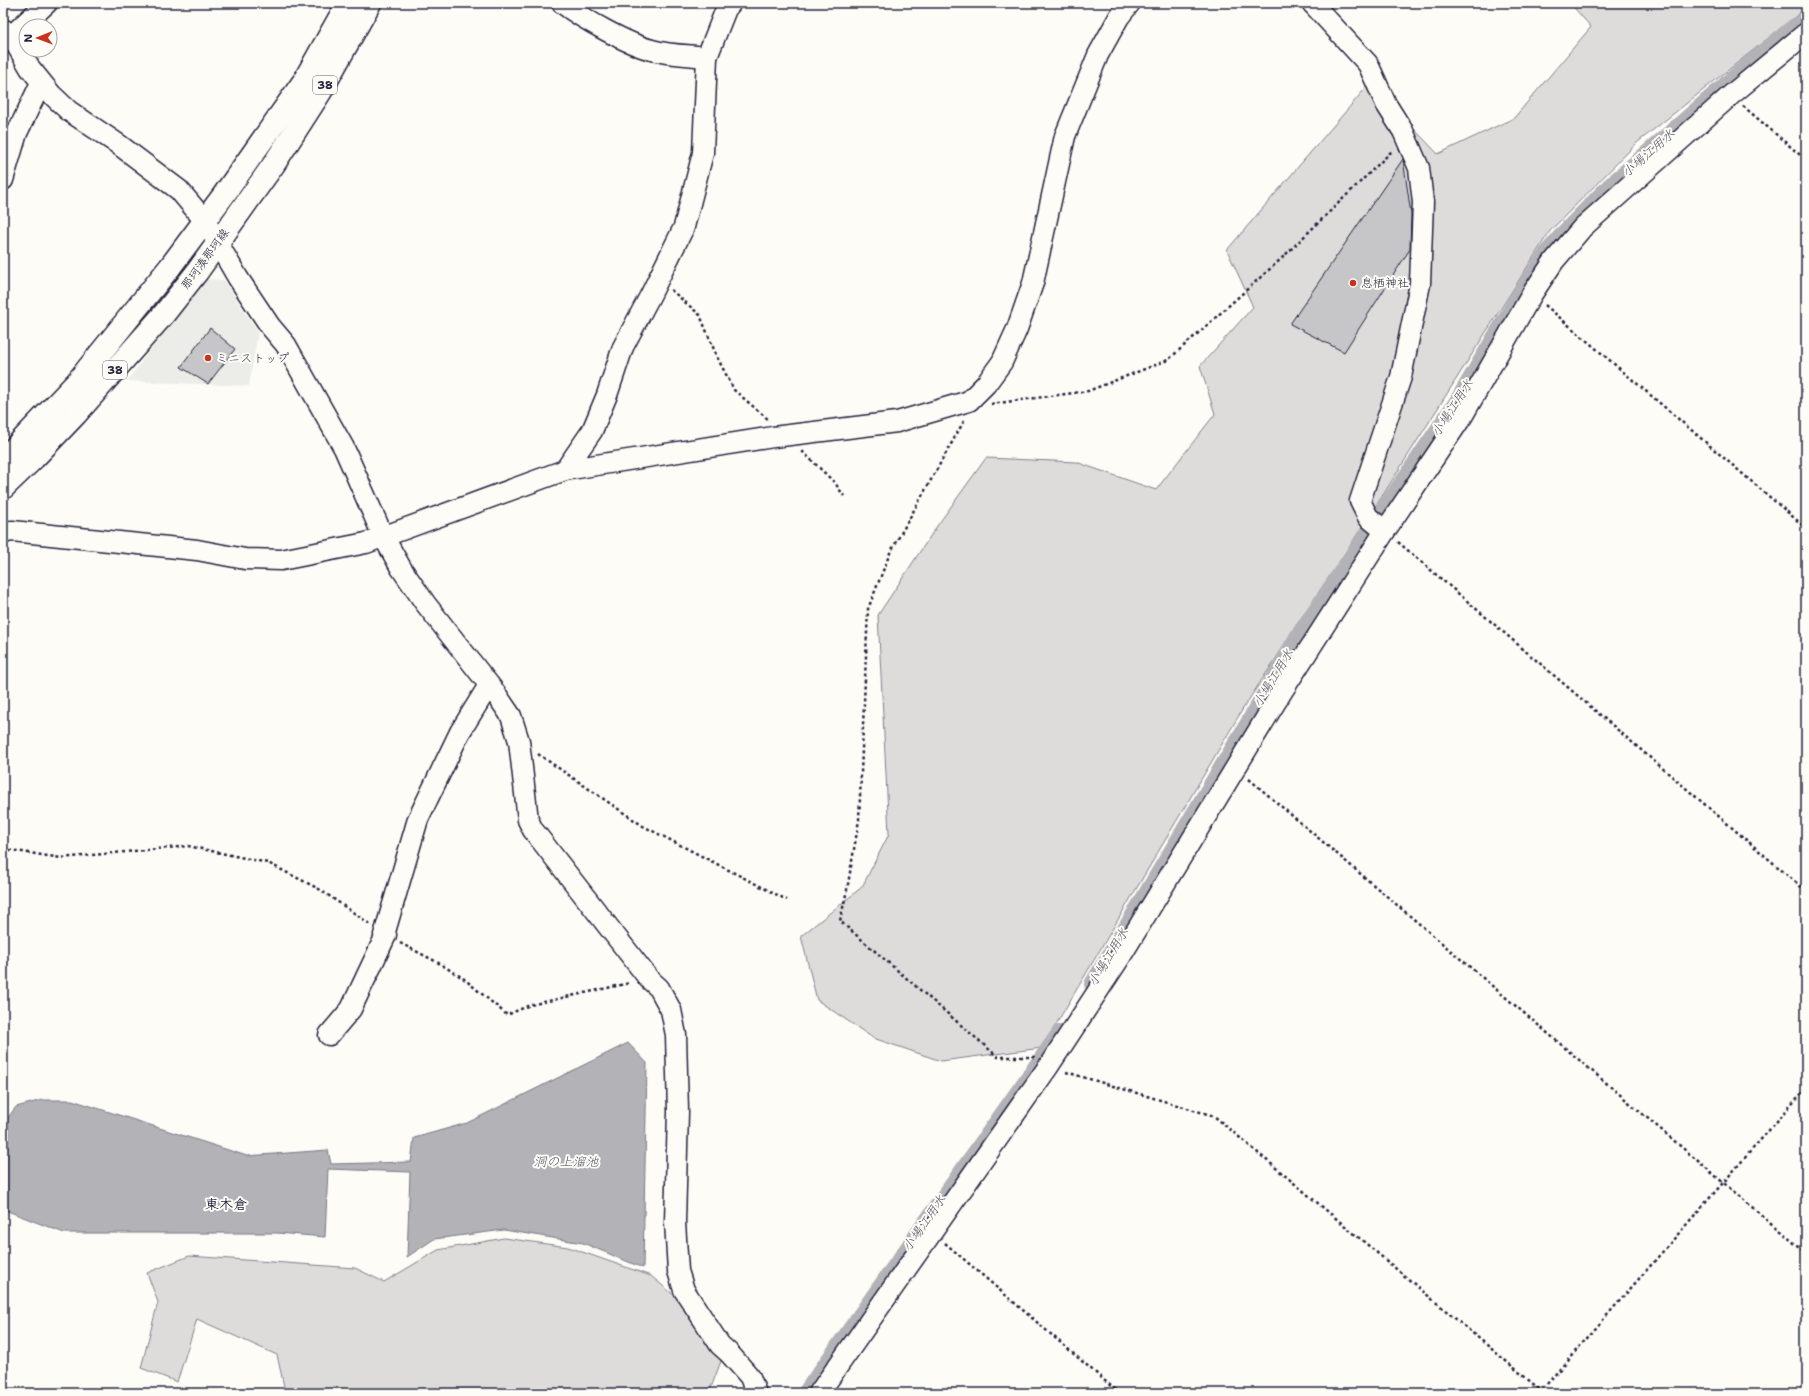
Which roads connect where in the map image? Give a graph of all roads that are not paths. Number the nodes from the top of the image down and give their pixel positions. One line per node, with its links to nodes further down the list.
1 (47, 3): 8 (street)
2 (348, 3): 13 (main road, 那珂湊那珂線 / 38)
3 (370, 3): 14 (main road, 那珂湊那珂線 / 38)
4 (562, 3): 10 (street)
5 (731, 3): 10 (street)
6 (1130, 3): 16 (street)
7 (1312, 3): 18 (street)
8 (7, 33): 11 (street)
9 (1806, 33): 18 (street)
10 (707, 57): 16 (street)
11 (41, 83): 12 (street); 13 (street)
12 (3, 180)
13 (205, 221): 14 (street); 15 (main road, 那珂湊那珂線 / 38)
14 (217, 243): 17 (main road, 那珂湊那珂線 / 38); 20 (street)
15 (3, 460)
16 (564, 470): 20 (street)
17 (3, 488)
18 (1378, 524): 24 (street)
19 (3, 533): 20 (street)
20 (384, 536): 21 (street)
21 (489, 685): 22 (street); 23 (street)
22 (329, 1035)
23 (756, 1393)
24 (819, 1393)

